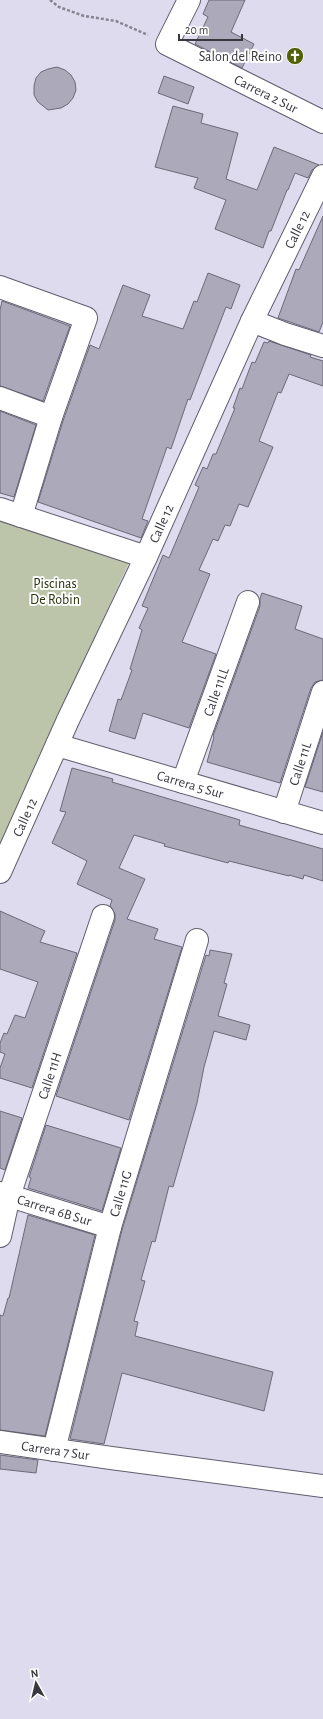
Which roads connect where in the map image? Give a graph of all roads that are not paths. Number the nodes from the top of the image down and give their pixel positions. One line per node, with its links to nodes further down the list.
1 (189, 0): 2 (street, Carrera 2 Sur)
2 (323, 122)
3 (323, 176): 5 (street, Calle 12)
4 (0, 287): 8 (street)
5 (252, 321): 6 (street); 11 (street, Calle 12)
6 (323, 346)
7 (0, 398): 8 (street)
8 (51, 417): 10 (street)
9 (0, 509): 10 (street)
10 (21, 516): 11 (street)
11 (146, 557): 14 (street, Calle 12)
12 (248, 602): 15 (street, Calle 11LL)
13 (323, 692): 16 (street, Calle 11L)
14 (57, 745): 15 (street, Carrera 5 Sur); 18 (street, Calle 12)
15 (183, 782): 16 (street, Carrera 5 Sur)
16 (284, 812): 17 (street, Carrera 5 Sur)
17 (323, 823)
18 (0, 872)
19 (103, 916): 21 (street, Calle 11H)
20 (197, 940): 22 (street, Calle 11G)
21 (4, 1195): 22 (street, Carrera 6B Sur); 23 (street, Calle 11H)
22 (110, 1227): 25 (street, Calle 11G)
23 (0, 1236)
24 (0, 1442): 25 (street, Carrera 7 Sur)
25 (54, 1450): 26 (street, Carrera 7 Sur)
26 (323, 1486)

